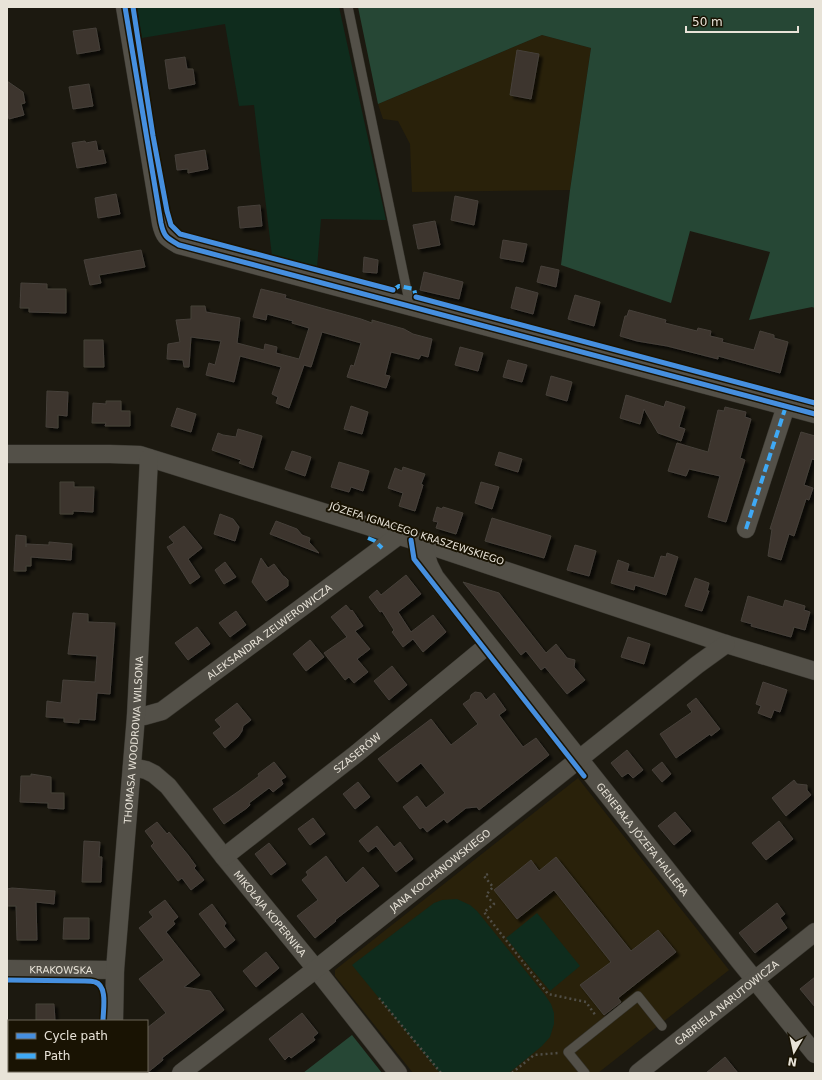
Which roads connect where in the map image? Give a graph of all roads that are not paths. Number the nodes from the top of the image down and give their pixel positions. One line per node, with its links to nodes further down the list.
1 (125, 7): 3 (street)
2 (348, 7): 3 (lane)
3 (412, 306): 4 (street)
4 (786, 406): 5 (street); 8 (street)
5 (815, 414)
6 (7, 454): 7 (street, JÓZEFA IGNACEGO KRASZEWSKIEGO)
7 (149, 458): 9 (street, JÓZEFA IGNACEGO KRASZEWSKIEGO); 16 (street, THOMASA WOODROWA WILSONA)
8 (746, 529)
9 (398, 536): 10 (street, JÓZEFA IGNACEGO KRASZEWSKIEGO); 16 (street, ALEKSANDRA ZELWEROWICZA)
10 (422, 543): 11 (street, JÓZEFA IGNACEGO KRASZEWSKIEGO); 13 (street, GENERAŁA JÓZEFA HALLERA)
11 (693, 633): 12 (street, JÓZEFA IGNACEGO KRASZEWSKIEGO); 14 (street)
12 (726, 644): 14 (street, JANA KOCHANOWSKIEGO); 15 (street, JÓZEFA IGNACEGO KRASZEWSKIEGO)
13 (488, 645): 17 (street, GENERAŁA JÓZEFA HALLERA); 19 (street, SZASERÓW)
14 (697, 665): 17 (street, JANA KOCHANOWSKIEGO)
15 (815, 671)
16 (136, 716): 18 (street, THOMASA WOODROWA WILSONA)
17 (579, 760): 21 (street, JANA KOCHANOWSKIEGO); 24 (street, GENERAŁA JÓZEFA HALLERA)
18 (132, 767): 19 (street, MIKOŁAJA KOPERNIKA); 23 (street, THOMASA WOODROWA WILSONA)
19 (224, 857): 21 (street, MIKOŁAJA KOPERNIKA)
20 (815, 932): 24 (street, GABRIELA NARUTOWICZA)
21 (316, 968): 28 (street, JANA KOCHANOWSKIEGO); 29 (street, MIKOŁAJA KOPERNIKA)
22 (7, 969): 23 (street, KRAKOWSKA)
23 (115, 970): 25 (street, THOMASA WOODROWA WILSONA)
24 (755, 980): 27 (street, GENERAŁA JÓZEFA HALLERA); 31 (street, GABRIELA NARUTOWICZA)
25 (114, 1020)
26 (662, 1026): 30 (lane)
27 (815, 1054)
28 (181, 1073)
29 (398, 1073)
30 (584, 1073)
31 (638, 1073)

